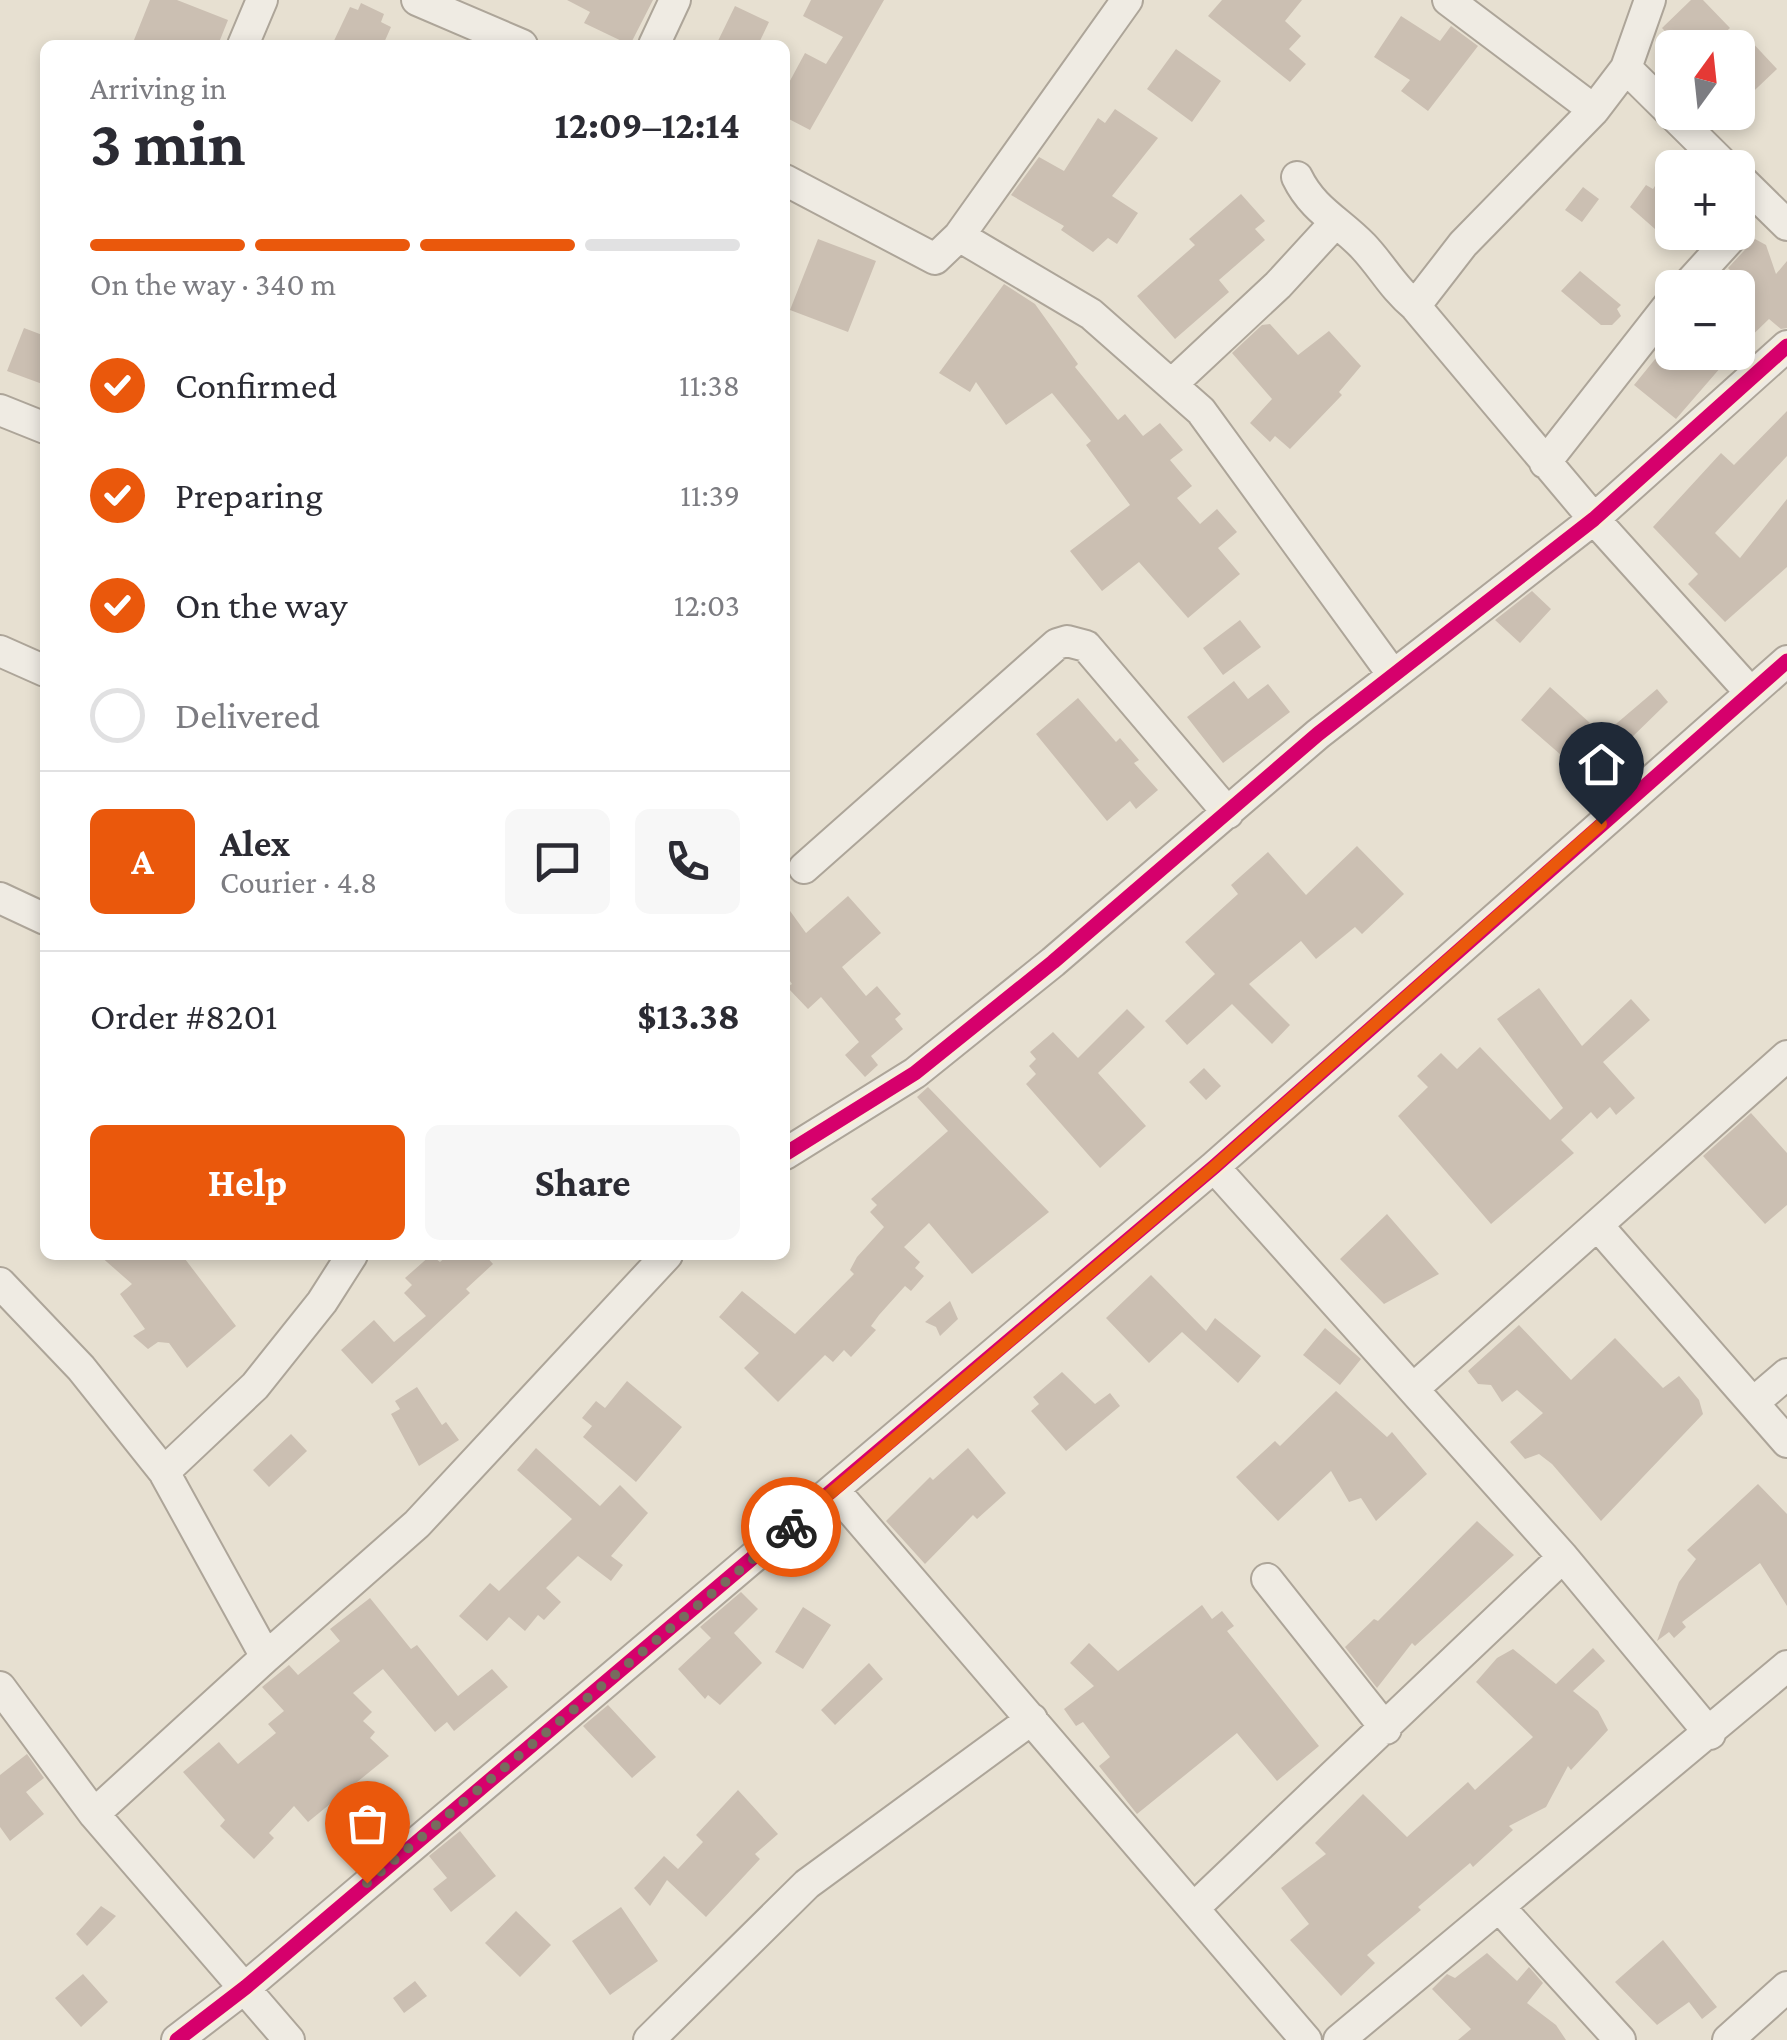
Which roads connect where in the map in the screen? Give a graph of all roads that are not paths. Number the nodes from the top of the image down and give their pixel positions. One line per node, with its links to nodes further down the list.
1 (262, 0): 7 (street)
2 (416, 0): 8 (street)
3 (674, 0): 9 (street)
4 (1127, 0): 20 (street)
5 (1448, 0): 11 (street)
6 (1645, 2): 10 (street)
7 (245, 40)
8 (510, 40)
9 (656, 40)
10 (1626, 68): 11 (street); 12 (street)
11 (1594, 110): 23 (street)
12 (1710, 150)
13 (1297, 177): 18 (street)
14 (790, 183): 20 (street)
15 (1755, 194): 16 (street)
16 (1764, 203): 17 (street); 19 (street)
17 (1755, 213)
18 (1334, 224): 23 (street); 26 (street)
19 (1787, 225)
20 (959, 236): 26 (street)
21 (1720, 250): 22 (street)
22 (1702, 270)
23 (1415, 306): 29 (street)
24 (1655, 322): 29 (street)
25 (1787, 346): 30 (street)
26 (1172, 384): 34 (street)
27 (0, 410): 28 (street)
28 (40, 426)
29 (1546, 464): 30 (street)
30 (1594, 520): 34 (street); 35 (street)
31 (0, 651): 33 (street)
32 (1787, 661): 35 (street)
33 (40, 669)
34 (1393, 675): 36 (street)
35 (1750, 692): 42 (street)
36 (1228, 812): 37 (street); 41 (street)
37 (804, 868)
38 (0, 898): 39 (street)
39 (40, 918)
40 (1787, 1056): 43 (street)
41 (790, 1151)
42 (1214, 1167): 48 (street); 52 (street)
43 (1598, 1227): 48 (street); 49 (street)
44 (349, 1260): 51 (street)
45 (662, 1260): 55 (street)
46 (0, 1283): 51 (street)
47 (1787, 1374): 49 (street)
48 (1413, 1389): 53 (street)
49 (1753, 1402): 50 (street)
50 (1787, 1442)
51 (164, 1472): 55 (street)
52 (834, 1490): 58 (street); 65 (street)
53 (1563, 1558): 59 (street); 60 (street)
54 (1267, 1579): 59 (street)
55 (266, 1657): 61 (street)
56 (1787, 1666): 60 (street)
57 (0, 1687): 61 (street)
58 (1032, 1719): 62 (street); 68 (street)
59 (1386, 1729): 62 (street)
60 (1710, 1734): 63 (street)
61 (94, 1814): 65 (street)
62 (1195, 1907): 69 (street)
63 (1500, 1908): 70 (street); 71 (street)
64 (1787, 1986): 72 (street)
65 (246, 1987): 66 (street); 67 (street)
66 (177, 2040)
67 (289, 2040)
68 (649, 2040)
69 (1306, 2040)
70 (1339, 2040)
71 (1620, 2040)
72 (1728, 2040)

